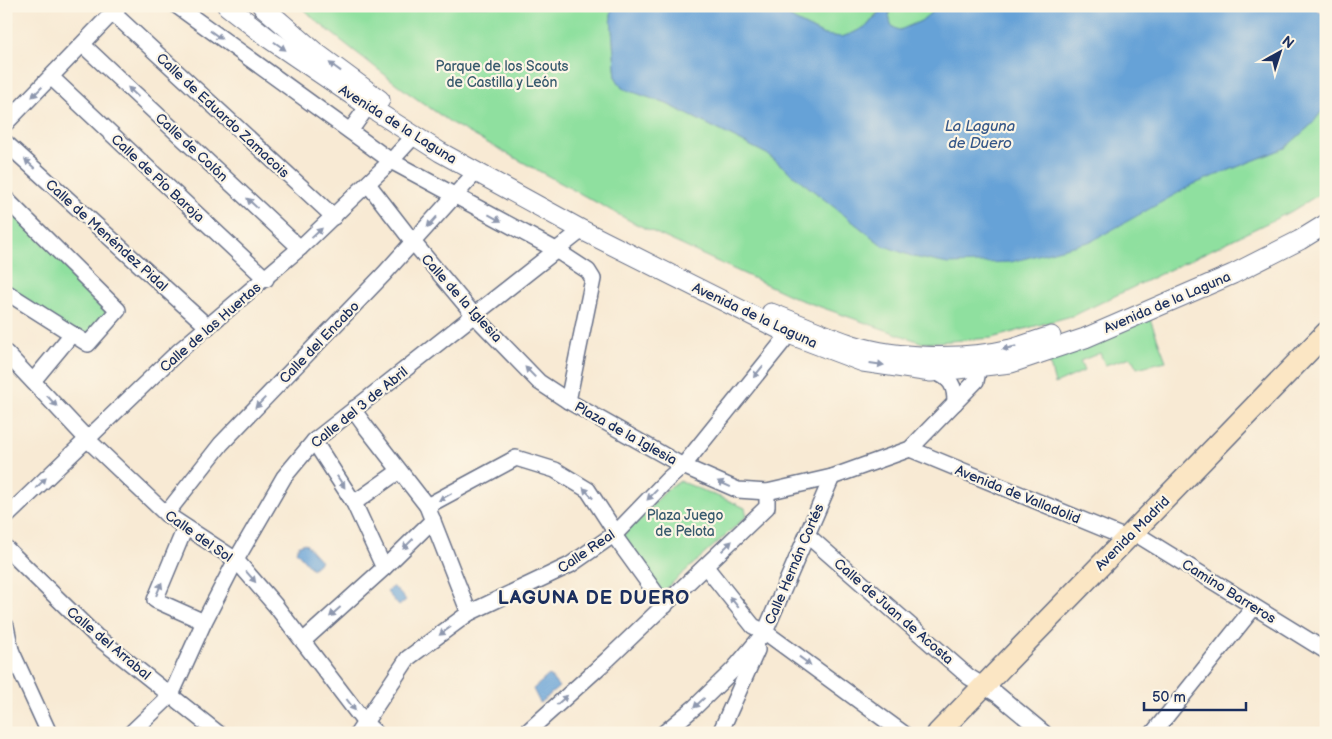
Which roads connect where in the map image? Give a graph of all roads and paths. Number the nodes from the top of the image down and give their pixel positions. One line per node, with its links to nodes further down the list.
1 (177, 6): 9 (street, one-way to 9)
2 (227, 6): 7 (street, Avenida de la Laguna, one-way to 7)
3 (262, 6): 32 (street, Avenida de la Laguna, one-way to 3)
4 (116, 10): 5 (street); 18 (street, Calle de Eduardo Zamacois)
5 (83, 45): 6 (street); 22 (street, Calle de Colón, one-way to 5)
6 (51, 77): 8 (street, one-way to 8); 24 (street, Calle de Pío Baroja)
7 (368, 106): 9 (street); 10 (street, Avenida de la Laguna)
8 (6, 123)
9 (350, 131): 12 (street)
10 (413, 137): 12 (street, Calle de las Huertas); 13 (street, Avenida de la Laguna)
11 (6, 143): 27 (street, Calle de Menéndez Pidal, one-way to 11)
12 (391, 161): 14 (street, Calle de las Huertas); 15 (street)
13 (476, 172): 15 (street, Calle del Encabo); 20 (street, Avenida de la Laguna)
14 (368, 184): 18 (street, Calle de las Huertas); 21 (street, Calle de la Iglesia)
15 (455, 196): 21 (street, Calle del Encabo, one-way to 21); 23 (street, one-way to 23)
16 (6, 199): 29 (street)
17 (1326, 210): 32 (street, Avenida de la Laguna, one-way to 32)
18 (334, 217): 22 (street, Calle de las Huertas, one-way to 18)
19 (1326, 224): 32 (street, Avenida de la Laguna)
20 (582, 230): 23 (street, Calle del 3 de Abril); 30 (street, Avenida de la Laguna)
21 (413, 242): 26 (street, Calle de la Iglesia); 47 (street, Calle del Encabo, one-way to 47)
22 (300, 248): 24 (street, Calle de las Huertas)
23 (556, 250): 26 (street, Calle del 3 de Abril); 35 (street)
24 (266, 279): 27 (street, Calle de las Huertas)
25 (6, 292): 29 (street)
26 (474, 315): 35 (street, Calle de la Iglesia, one-way to 26); 37 (street, Calle del 3 de Abril)
27 (208, 327): 38 (street, Calle de las Huertas)
28 (1326, 333): 52 (main road, Avenida Madrid)
29 (72, 334): 34 (street)
30 (789, 334): 33 (street, Avenida de la Laguna, one-way to 33); 41 (street, Calle Real, one-way to 41)
31 (6, 353): 34 (street, Calle del Sol)
32 (978, 361): 33 (street, Avenida de la Laguna); 36 (street)
33 (934, 372): 36 (street)
34 (33, 381): 38 (street, Calle del Sol, one-way to 38)
35 (568, 401): 41 (street, Plaza de la Iglesia)
36 (955, 403): 40 (street)
37 (355, 408): 39 (street, Calle del 3 de Abril); 42 (street)
38 (87, 439): 47 (street, Calle del Sol); 48 (street, Calle de las Huertas, one-way to 38)
39 (314, 440): 45 (street, one-way to 45); 54 (street, Calle del 3 de Abril)
40 (910, 449): 43 (street, Plaza de la Iglesia); 52 (street, Avenida de Valladolid)
41 (683, 466): 44 (street, Plaza de la Iglesia, one-way to 41); 50 (street, Calle Real, one-way to 50)
42 (400, 470): 45 (street); 46 (street)
43 (832, 477): 44 (street, Plaza de la Iglesia); 51 (street, Calle Hernán Cortés)
44 (768, 492): 55 (street, one-way to 44)
45 (354, 503): 56 (street)
46 (430, 513): 50 (street, one-way to 46); 56 (street, one-way to 56); 59 (street)
47 (166, 514): 49 (street, Calle del Sol)
48 (6, 517)
49 (185, 528): 54 (street, Calle del Sol); 60 (street, one-way to 49)
50 (614, 534): 57 (street); 59 (street, Calle Real)
51 (806, 535): 62 (street, Calle Hernán Cortés); 67 (street, Calle de Juan de Acosta)
52 (1129, 535): 58 (street, Camino Barreros); 67 (main road, Avenida Madrid)
53 (6, 548): 68 (street, Calle del Arrabal)
54 (236, 560): 60 (street, Calle del 3 de Abril); 63 (street, Calle del Sol, one-way to 63)
55 (706, 567): 57 (street); 62 (street, one-way to 55)
56 (384, 568): 63 (street, one-way to 63)
57 (665, 606): 73 (street, one-way to 57)
58 (1254, 606): 64 (street, Camino Barreros); 79 (street)
59 (469, 613): 69 (street, Calle Real, one-way to 69)
60 (204, 622): 68 (street, Calle del 3 de Abril)
61 (6, 626): 65 (street)
62 (765, 632): 66 (street, Calle Hernán Cortés); 76 (street, one-way to 76)
63 (302, 641): 69 (street, Calle del Sol, one-way to 69)
64 (1326, 651)
65 (8, 657): 70 (street)
66 (738, 674): 74 (street, one-way to 74); 75 (street)
67 (983, 686): 77 (main road, Avenida Madrid); 78 (street, Calle de Juan de Acosta)
68 (171, 695): 71 (street, Calle del 3 de Abril); 72 (street, Calle del Arrabal)
69 (367, 730)
70 (49, 733)
71 (131, 733)
72 (218, 733)
73 (526, 733)
74 (664, 733)
75 (720, 733)
76 (903, 733)
77 (938, 733)
78 (1044, 733)
79 (1154, 733)

